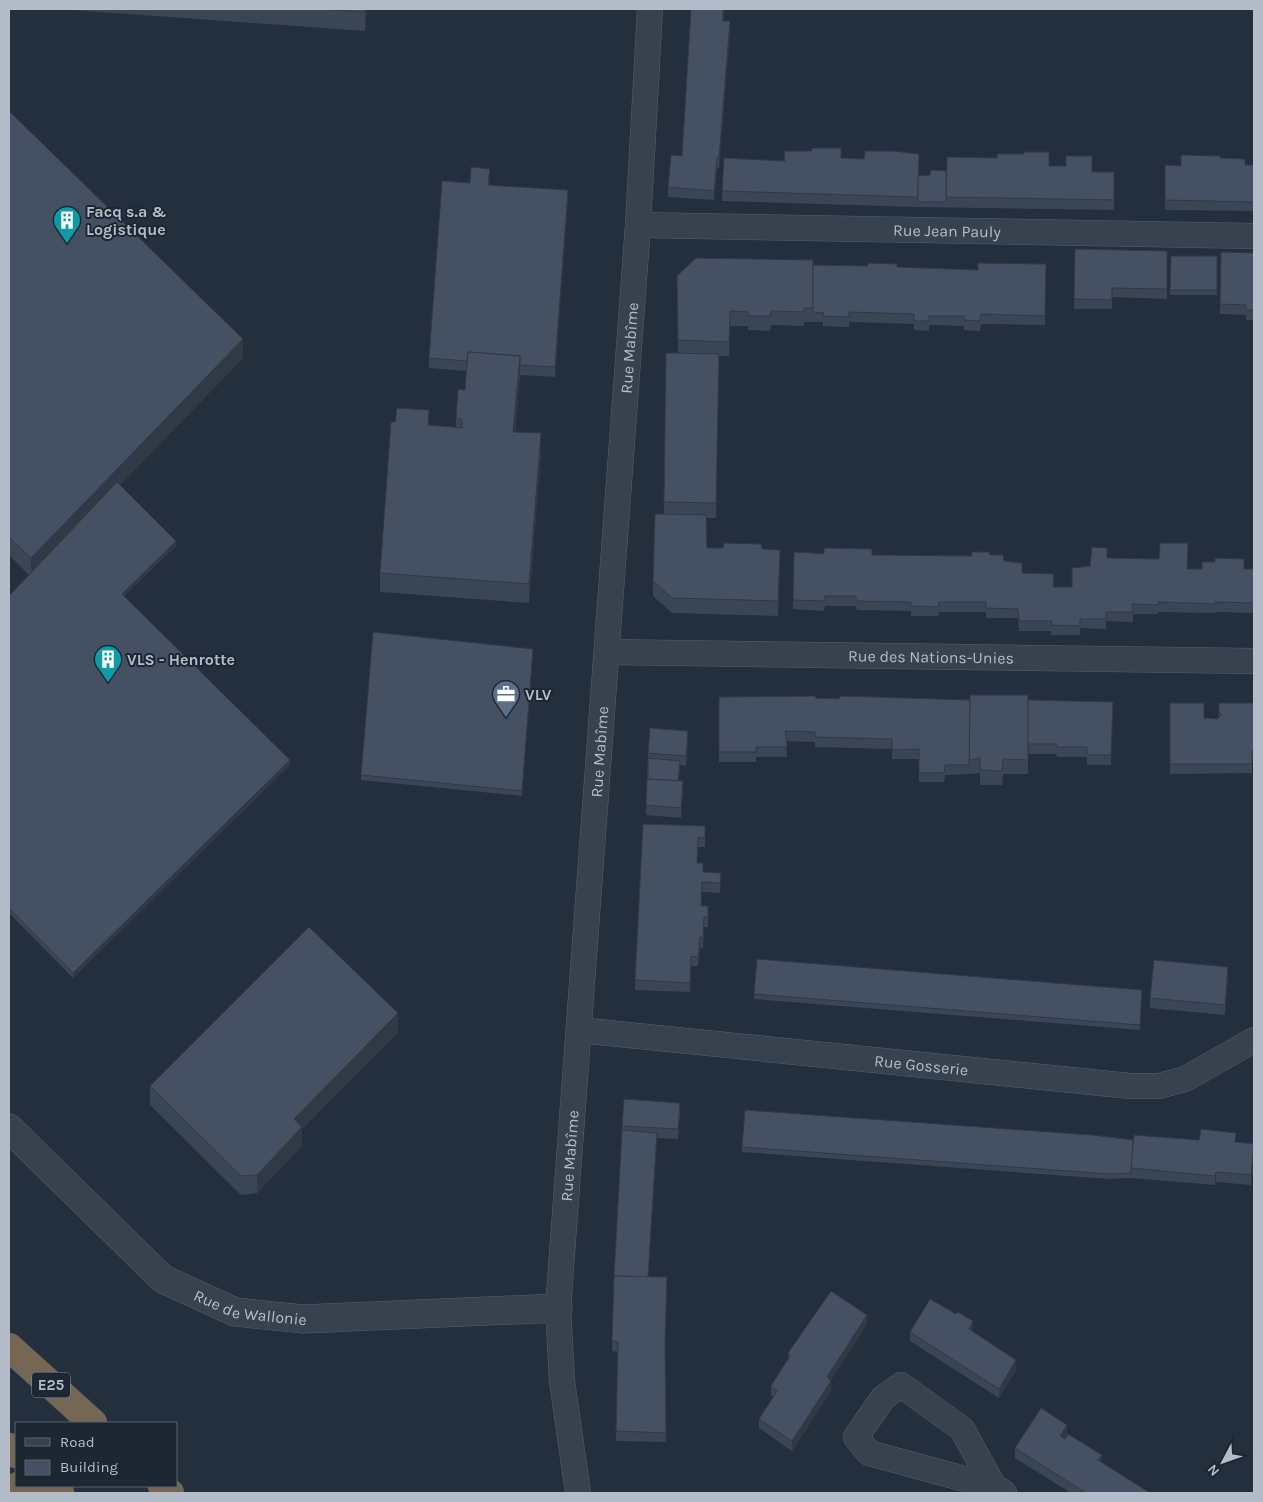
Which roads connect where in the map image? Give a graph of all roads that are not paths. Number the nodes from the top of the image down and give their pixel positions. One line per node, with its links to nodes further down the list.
1 (650, 9): 2 (street, Rue Mabîme)
2 (638, 225): 3 (street, Rue Jean Pauly); 4 (street, Rue Mabîme)
3 (1254, 236)
4 (608, 652): 5 (street, Rue des Nations-Unies); 6 (street, Rue Mabîme)
5 (1254, 661)
6 (579, 1030): 7 (street, Rue Gosserie); 9 (street, Rue Mabîme)
7 (1254, 1040)
8 (9, 1128): 9 (street, Rue de Wallonie)
9 (558, 1308): 13 (street, Rue Mabîme)
10 (9, 1346): 11 (highway, E25)
11 (92, 1422)
12 (999, 1490): 12 (street)
13 (578, 1493)

